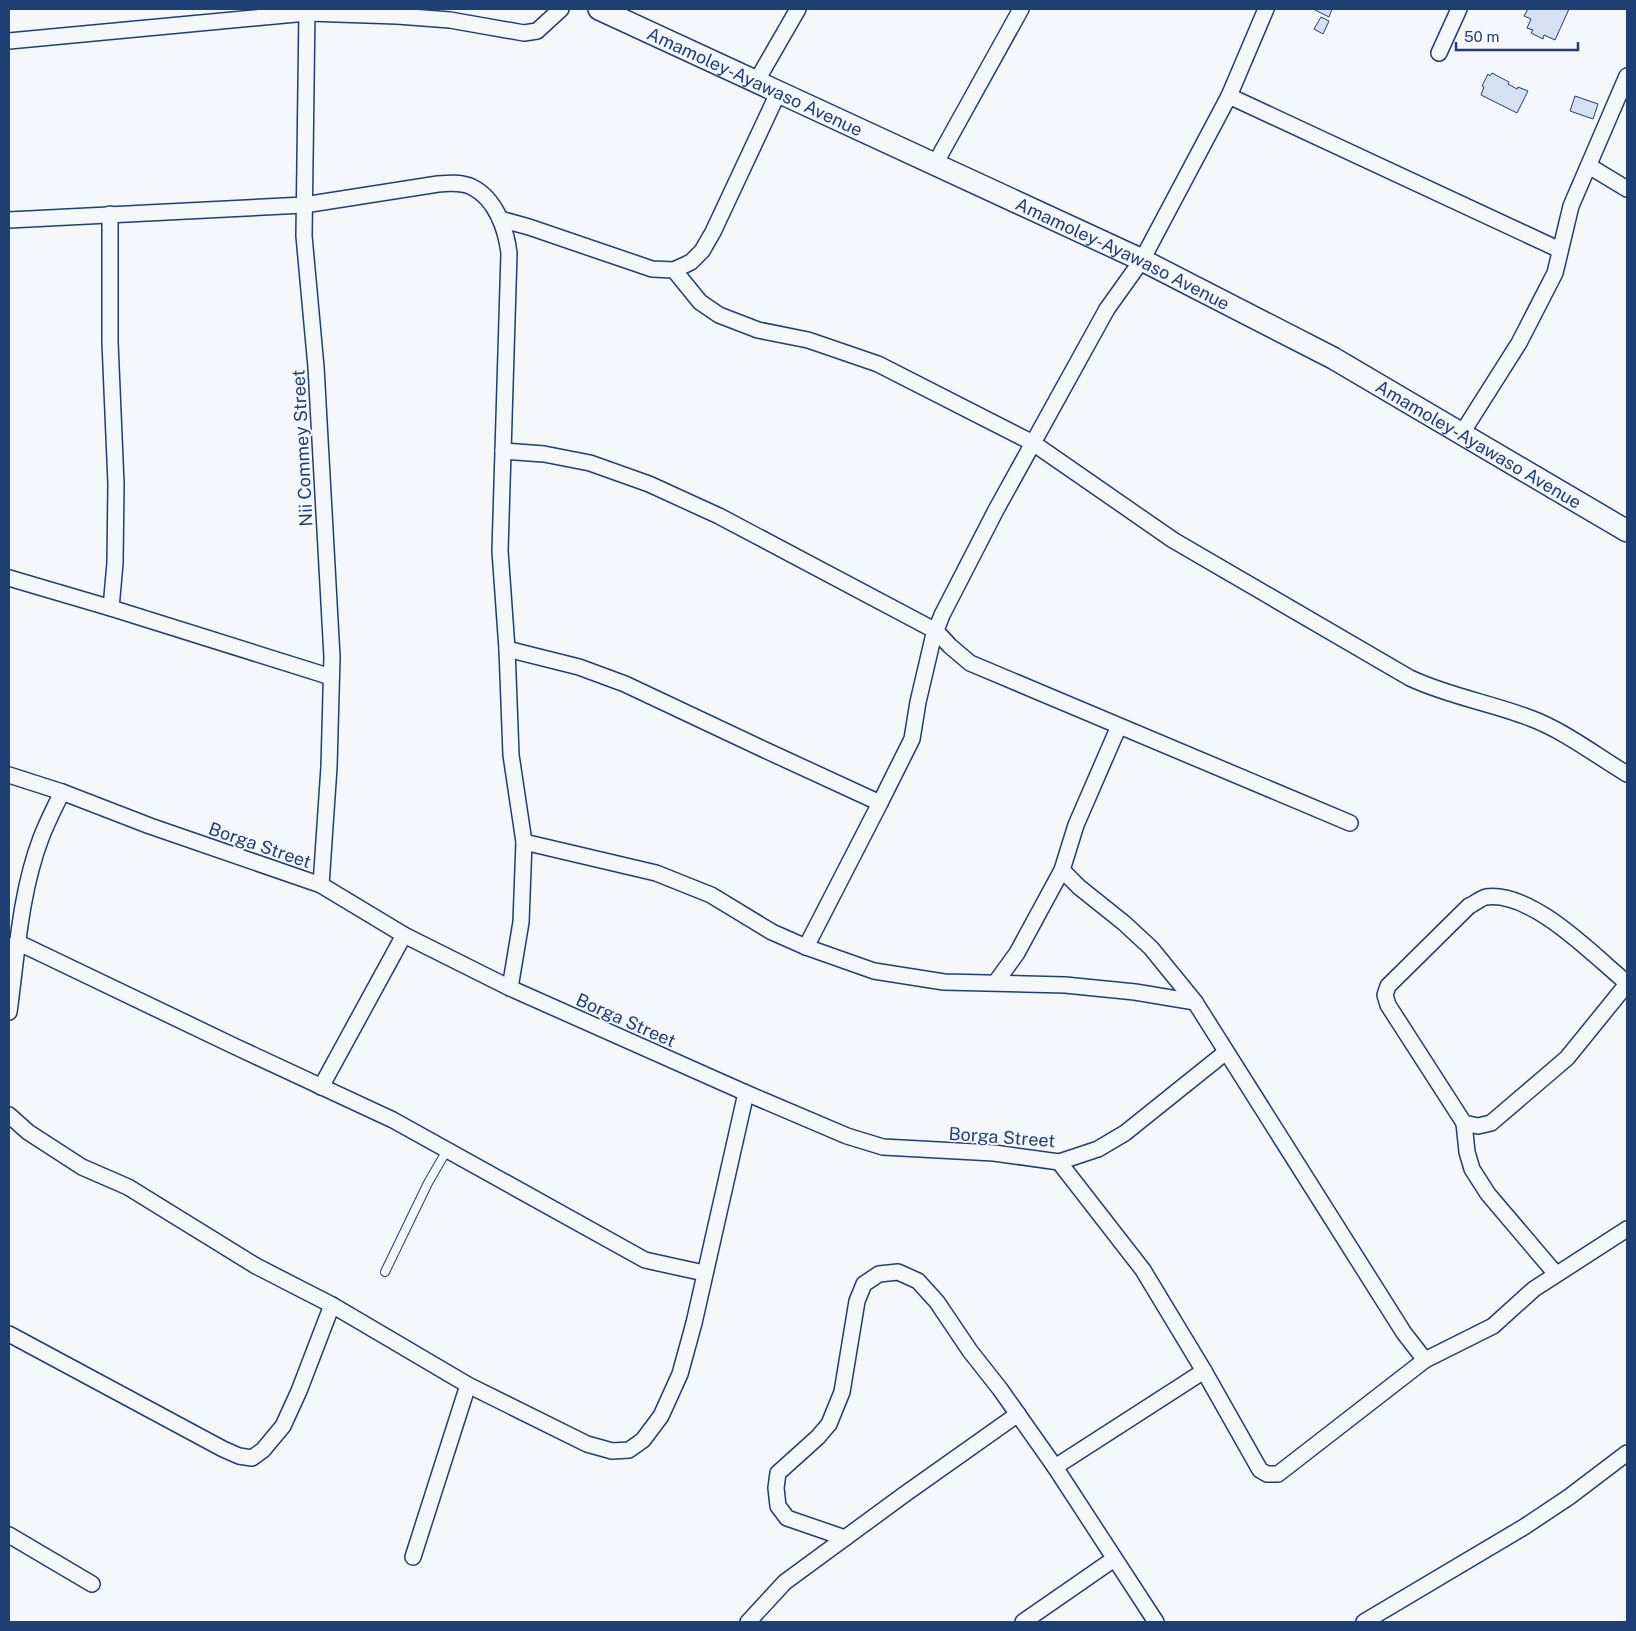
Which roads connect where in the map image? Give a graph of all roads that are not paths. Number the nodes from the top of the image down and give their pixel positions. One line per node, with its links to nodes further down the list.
1 (561, 9): 7 (street)
2 (599, 9): 11 (street, Amamoley-Ayawaso Avenue)
3 (798, 9): 11 (street)
4 (1021, 9): 14 (street)
5 (1266, 9): 13 (street)
6 (1459, 9): 9 (street)
7 (307, 11): 8 (street); 17 (street, Nii Commey Street)
8 (9, 41)
9 (1439, 53)
10 (1627, 76): 15 (street)
11 (756, 82): 12 (street, Amamoley-Ayawaso Avenue)
12 (778, 93): 14 (street, Amamoley-Ayawaso Avenue); 23 (street)
13 (1229, 96): 21 (street); 22 (street)
14 (935, 164): 22 (street, Amamoley-Ayawaso Avenue)
15 (1589, 166): 16 (street); 21 (street)
16 (1627, 189)
17 (304, 205): 18 (street); 20 (street); 32 (street, Nii Commey Street)
18 (110, 214): 19 (street); 29 (street)
19 (9, 220)
20 (500, 220): 23 (street); 26 (street)
21 (1560, 250): 24 (street)
22 (1142, 260): 24 (street, Amamoley-Ayawaso Avenue); 25 (street)
23 (674, 270): 25 (street)
24 (1462, 433): 27 (street, Amamoley-Ayawaso Avenue)
25 (1033, 443): 30 (street); 34 (street)
26 (503, 450): 30 (street); 31 (street)
27 (1627, 531)
28 (9, 578): 29 (street)
29 (111, 608): 32 (street)
30 (936, 631): 33 (street); 37 (street)
31 (507, 649): 37 (street); 39 (street)
32 (331, 677): 41 (street, Nii Commey Street)
33 (1119, 726): 38 (street); 40 (street)
34 (1627, 774)
35 (9, 775): 36 (street, Borga Street)
36 (62, 792): 41 (street, Borga Street); 43 (street)
37 (880, 803): 44 (street)
38 (1350, 823)
39 (524, 842): 44 (street); 47 (street)
40 (1062, 870): 45 (street); 48 (street)
41 (321, 885): 42 (street, Borga Street)
42 (404, 935): 47 (street, Borga Street); 51 (street)
43 (17, 942): 49 (street); 51 (street)
44 (806, 947): 45 (street)
45 (996, 982): 48 (street)
46 (1627, 984): 54 (street); 54 (street)
47 (510, 988): 52 (street, Borga Street)
48 (1195, 1002): 50 (street)
49 (9, 1012)
50 (1226, 1052): 56 (street, Borga Street); 63 (street)
51 (321, 1087): 55 (street)
52 (746, 1093): 56 (street, Borga Street); 59 (street)
53 (9, 1115): 61 (street)
54 (1464, 1123): 60 (street)
55 (447, 1150): 58 (lane); 59 (street)
56 (1059, 1162): 64 (street)
57 (1627, 1229): 60 (street)
58 (385, 1272)
59 (704, 1273): 65 (street)
60 (1556, 1274): 63 (street)
61 (332, 1304): 62 (street); 65 (street)
62 (9, 1334)
63 (1425, 1360): 64 (street)
64 (1204, 1370): 68 (street)
65 (468, 1385): 71 (street)
66 (1018, 1414): 68 (street); 70 (street); 70 (street)
67 (1627, 1453): 77 (street)
68 (1055, 1467): 72 (street)
69 (9, 1535): 73 (street)
70 (845, 1538): 74 (street)
71 (413, 1557)
72 (1114, 1560): 75 (street); 76 (street)
73 (92, 1584)
74 (748, 1622)
75 (1023, 1622)
76 (1156, 1622)
77 (1364, 1622)

